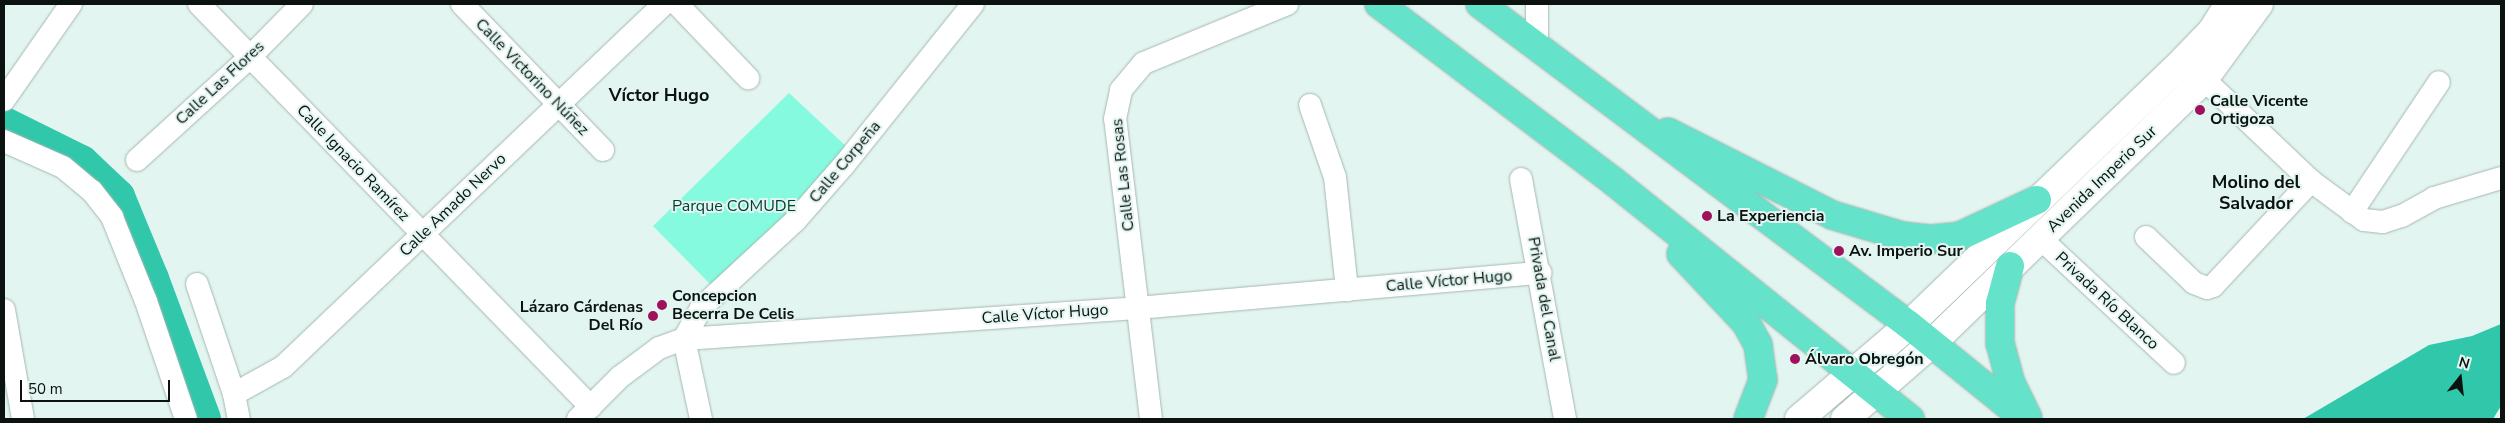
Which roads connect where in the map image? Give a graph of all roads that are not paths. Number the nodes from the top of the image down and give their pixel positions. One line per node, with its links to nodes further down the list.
1 (71, 4): 20 (street)
2 (199, 4): 15 (street, Calle Ignacio Ramírez)
3 (302, 4): 15 (street, Calle Las Flores)
4 (462, 4): 21 (street, Calle Victorino Núñez)
5 (664, 4): 21 (street, Calle Amado Nervo)
6 (677, 4): 17 (street)
7 (973, 4): 43 (street, Calle Corpeña)
8 (1287, 4): 40 (street, Calle Las Rosas)
9 (1379, 4): 29 (highway)
10 (1480, 4): 14 (highway)
11 (1537, 4): 14 (street)
12 (2229, 4): 16 (street, Avenida Imperio Sur)
13 (2259, 4): 18 (street, Avenida Imperio Sur)
14 (1537, 47): 23 (highway)
15 (250, 57): 26 (street, Calle Las Flores); 33 (street, Calle Ignacio Ramírez)
16 (2184, 60): 18 (street); 31 (street, Avenida Imperio Sur)
17 (748, 78)
18 (2204, 80): 30 (street); 35 (street, Avenida Imperio Sur)
19 (2439, 82): 32 (street)
20 (4, 100)
21 (558, 104): 25 (street, Calle Victorino Núñez); 33 (street, Calle Amado Nervo)
22 (1310, 105): 39 (street)
23 (1631, 118): 31 (highway); 42 (highway)
24 (4, 141): 51 (street)
25 (603, 150)
26 (137, 160)
27 (1521, 178): 37 (street, Privada del Canal)
28 (2501, 178): 32 (street)
29 (1613, 181): 46 (highway); 56 (highway)
30 (2311, 181): 32 (street); 34 (street)
31 (2037, 200): 42 (street, Avenida Imperio Sur)
32 (2352, 212)
33 (422, 234): 48 (street, Calle Amado Nervo); 49 (street, Calle Ignacio Ramírez)
34 (2146, 236)
35 (2040, 238): 36 (street, Avenida Imperio Sur); 45 (street, Privada Río Blanco)
36 (2010, 266): 44 (street, Avenida Imperio Sur); 60 (highway)
37 (1540, 272): 39 (street, Calle Víctor Hugo); 55 (street, Privada del Canal)
38 (197, 284): 48 (street)
39 (1347, 290): 40 (street, Calle Víctor Hugo)
40 (1138, 308): 43 (street, Calle Víctor Hugo); 54 (street, Calle Las Rosas)
41 (4, 310): 50 (street)
42 (1909, 325): 44 (highway); 46 (street, Avenida Imperio Sur)
43 (684, 339): 49 (street, Calle Víctor Hugo); 53 (street)
44 (1932, 343): 47 (street, Avenida Imperio Sur); 60 (highway)
45 (2174, 364)
46 (1853, 374): 47 (highway); 57 (street, Avenida Imperio Sur)
47 (1877, 393): 58 (street, Avenida Imperio Sur); 59 (highway)
48 (234, 394): 52 (street)
49 (585, 413)
50 (23, 419)
51 (186, 419)
52 (239, 419)
53 (701, 419)
54 (1151, 419)
55 (1565, 419)
56 (1748, 419)
57 (1799, 419)
58 (1844, 419)
59 (1910, 419)
60 (2026, 419)

